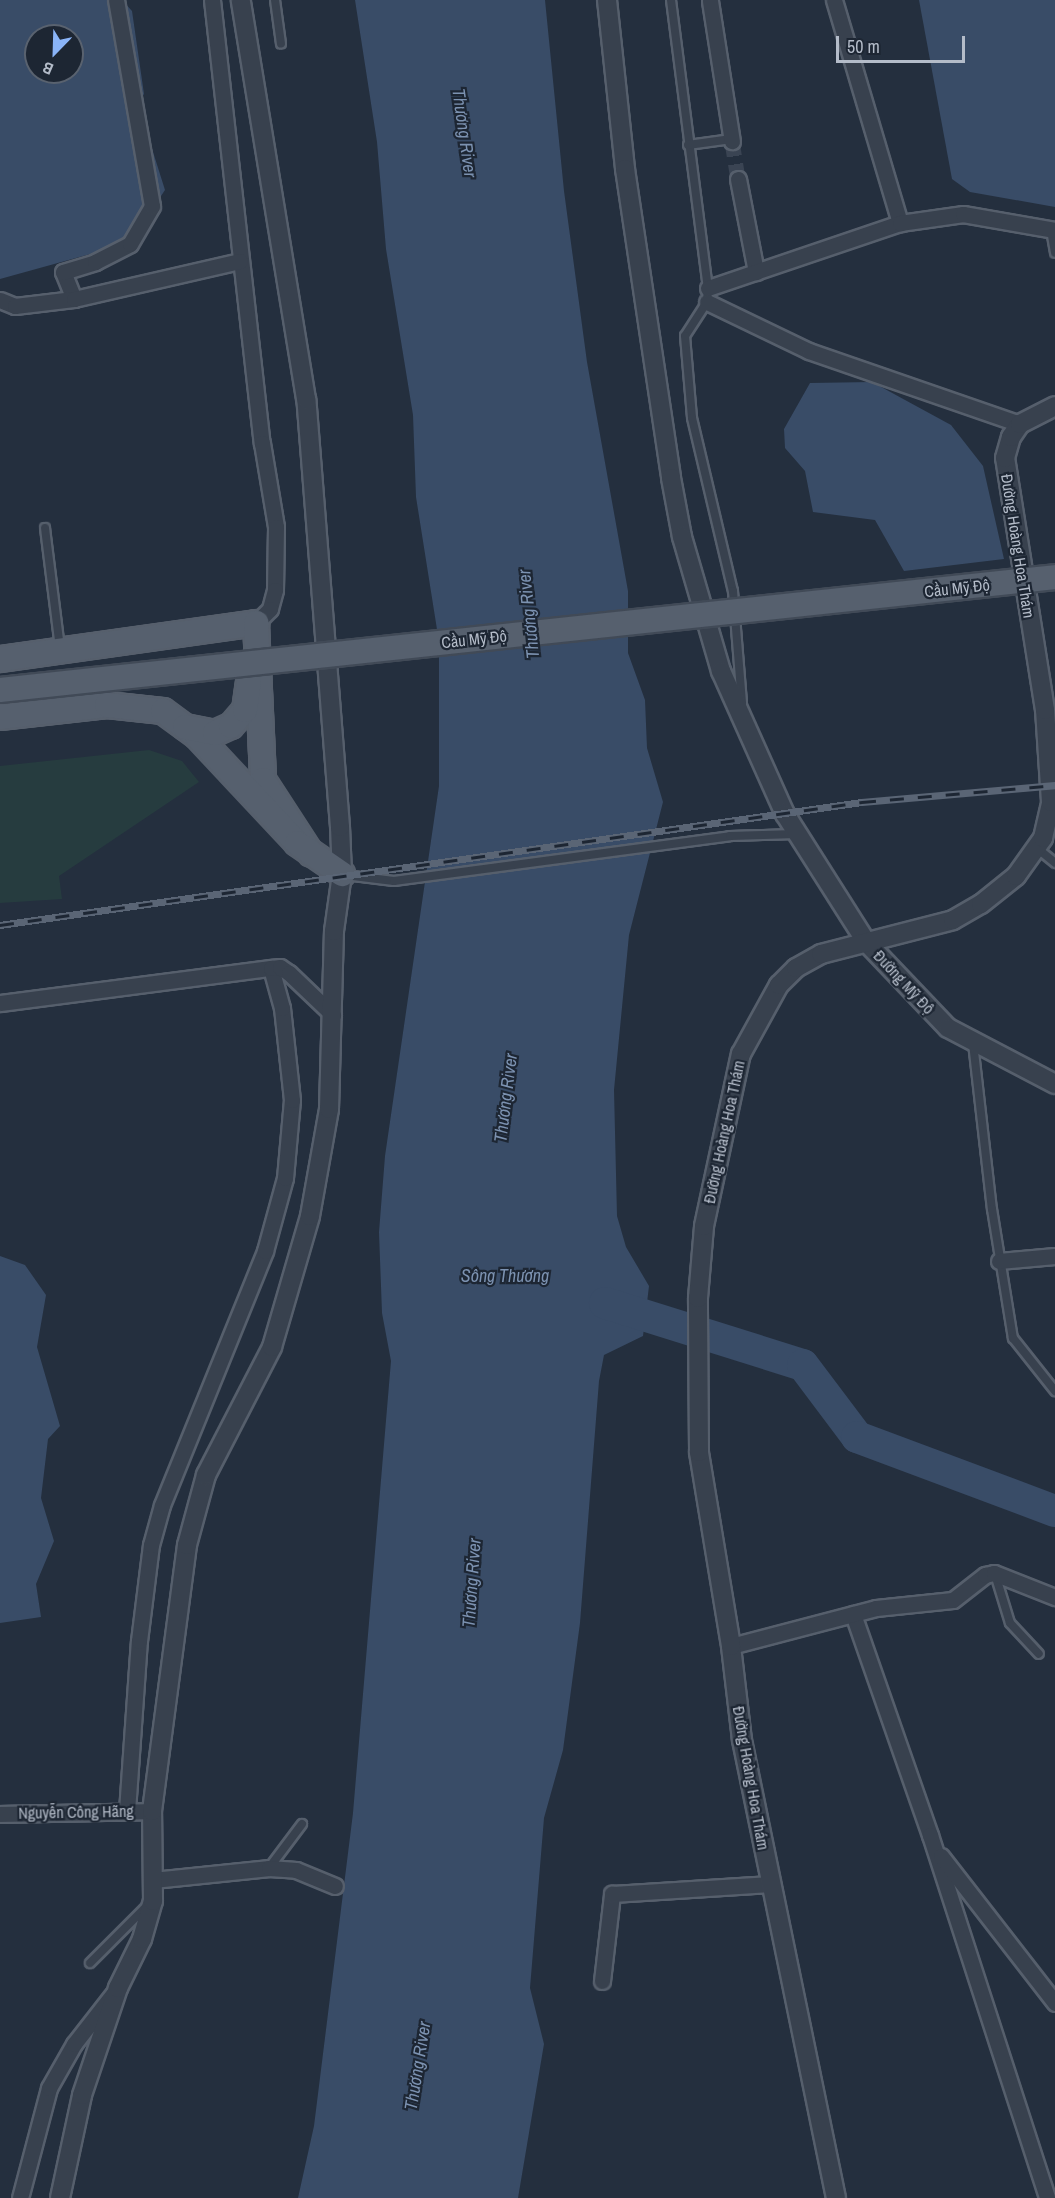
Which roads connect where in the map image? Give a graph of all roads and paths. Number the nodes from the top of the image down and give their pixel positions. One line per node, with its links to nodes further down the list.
1 (116, 0): 19 (street)
2 (212, 0): 16 (street)
3 (241, 0): 38 (street)
4 (276, 0): 9 (lane)
5 (607, 0): 31 (street, Đường Mỹ Độ)
6 (671, 0): 11 (lane)
7 (834, 0): 13 (street)
8 (710, 1): 10 (street)
9 (281, 44)
10 (732, 140): 11 (lane)
11 (688, 145): 18 (lane)
12 (738, 179): 17 (street)
13 (900, 223): 14 (street); 17 (street)
14 (1053, 230): 15 (lane)
15 (1055, 253)
16 (240, 261): 19 (street); 25 (street)
17 (756, 272): 18 (street)
18 (707, 295): 22 (street); 31 (lane)
19 (74, 299): 20 (street)
20 (0, 300)
21 (1055, 406): 22 (street)
22 (1020, 424): 29 (street, Đường Hoàng Hoa Thám)
23 (45, 528): 26 (lane)
24 (1055, 577): 28 (main road, Cầu Mỹ Độ, bridge)
25 (251, 624): 26 (main road); 32 (main road); 36 (main road)
26 (61, 652): 27 (main road)
27 (0, 659)
28 (0, 690)
29 (1050, 711): 33 (street, Đường Hoàng Hoa Thám)
30 (0, 717): 32 (main road)
31 (742, 720): 34 (street, Đường Mỹ Độ)
32 (185, 727): 36 (main road)
33 (1053, 802): 35 (street, Đường Hoàng Hoa Thám)
34 (796, 834): 38 (lane); 39 (street, Đường Mỹ Độ)
35 (1038, 849): 37 (lane); 39 (street, Đường Hoàng Hoa Thám)
36 (311, 854): 38 (main road)
37 (1055, 863)
38 (342, 874): 42 (street)
39 (867, 943): 43 (street, Đường Mỹ Độ); 51 (street, Đường Hoàng Hoa Thám)
40 (271, 968): 41 (street); 42 (street); 53 (street)
41 (0, 1003)
42 (333, 1016): 54 (street)
43 (973, 1043): 44 (street, Đường Mỹ Độ); 46 (lane)
44 (1055, 1084)
45 (1055, 1256): 46 (street)
46 (999, 1261): 47 (lane)
47 (1055, 1391)
48 (994, 1573): 49 (street); 50 (street); 52 (lane)
49 (1055, 1597)
50 (854, 1614): 51 (street); 57 (street)
51 (731, 1646): 60 (street, Đường Hoàng Hoa Thám)
52 (1039, 1654)
53 (127, 1811): 54 (street, Nguyễn Công Hãng); 55 (street, Nguyễn Công Hãng)
54 (153, 1811): 59 (street)
55 (0, 1814)
56 (302, 1824): 58 (lane)
57 (934, 1847): 66 (street); 70 (street)
58 (269, 1868): 59 (street); 61 (street)
59 (153, 1880): 62 (street)
60 (771, 1884): 64 (street); 69 (street, Đường Hoàng Hoa Thám)
61 (334, 1886)
62 (153, 1901): 63 (lane); 65 (street)
63 (90, 1963)
64 (602, 1982)
65 (118, 1988): 67 (street); 68 (street)
66 (1055, 2002)
67 (20, 2198)
68 (60, 2198)
69 (836, 2198)
70 (1047, 2198)

